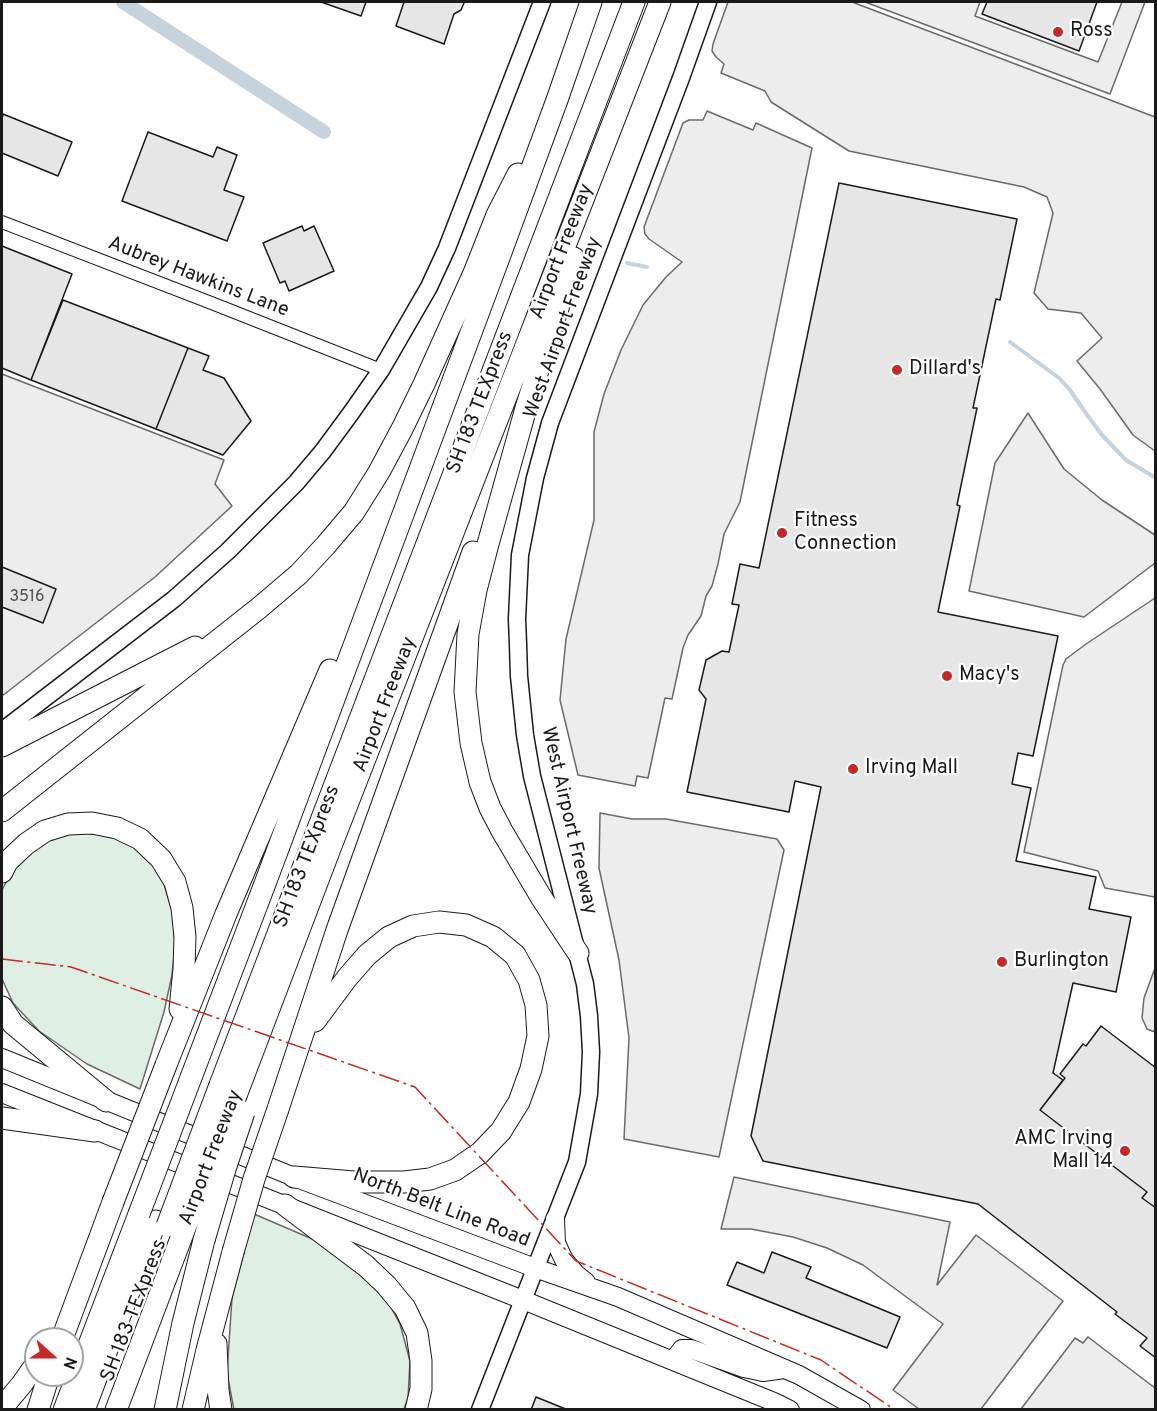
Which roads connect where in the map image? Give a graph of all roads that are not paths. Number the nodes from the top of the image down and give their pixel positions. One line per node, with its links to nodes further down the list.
1 (542, 2): 9 (main road)
2 (591, 2): 7 (highway, Airport Freeway)
3 (620, 2): 22 (highway, SH 183 TEXpress)
4 (634, 2): 22 (highway, SH 183 TEXpress)
5 (662, 2): 10 (highway); 22 (highway, Airport Freeway)
6 (708, 2): 17 (main road, West Airport Freeway)
7 (557, 100): 11 (highway, Airport Freeway); 12 (highway)
8 (2, 222): 9 (street, Aubrey Hawkins Lane)
9 (381, 370): 13 (main road)
10 (526, 408): 17 (highway); 20 (highway)
11 (380, 574): 19 (highway); 22 (highway, Airport Freeway)
12 (260, 608): 14 (highway); 15 (highway)
13 (2, 731)
14 (2, 746)
15 (2, 811)
16 (2, 872): 19 (highway)
17 (578, 952): 29 (main road, West Airport Freeway)
18 (2, 1007): 24 (highway)
19 (175, 1042): 32 (highway, bridge)
20 (298, 1051): 27 (highway); 35 (highway, bridge)
21 (2, 1058): 24 (main road, North Belt Line Road)
22 (222, 1086): 30 (highway, Airport Freeway, bridge); 30 (highway, Airport Freeway, bridge); 48 (highway, bridge)
23 (2, 1094): 26 (main road)
24 (106, 1101): 27 (main road, North Belt Line Road)
25 (2, 1118): 26 (highway)
26 (95, 1131): 28 (main road)
27 (294, 1177): 31 (main road, North Belt Line Road)
28 (285, 1205): 34 (main road); 51 (highway)
29 (555, 1219): 31 (main road, West Airport Freeway); 33 (main road)
30 (161, 1224): 44 (highway, Airport Freeway); 45 (highway, SH 183 TEXpress); 46 (highway, SH 183 TEXpress); 47 (highway, Airport Freeway)
31 (535, 1268): 33 (main road, North Belt Line Road); 34 (main road, West Airport Freeway)
32 (83, 1280): 36 (highway); 37 (highway)
33 (594, 1289): 39 (main road, North Belt Line Road)
34 (523, 1300): 38 (main road); 52 (main road, West Airport Freeway)
35 (219, 1303): 49 (highway); 50 (highway)
36 (58, 1327)
37 (66, 1327)
38 (673, 1361): 39 (main road); 53 (main road)
39 (785, 1369): 54 (main road, North Belt Line Road)
40 (24, 1381): 42 (highway)
41 (45, 1387): 43 (highway)
42 (2, 1408)
43 (38, 1410)
44 (64, 1410)
45 (84, 1410)
46 (97, 1410)
47 (116, 1410)
48 (165, 1410)
49 (193, 1410)
50 (221, 1410)
51 (416, 1410)
52 (480, 1410)
53 (790, 1410)
54 (861, 1410)

